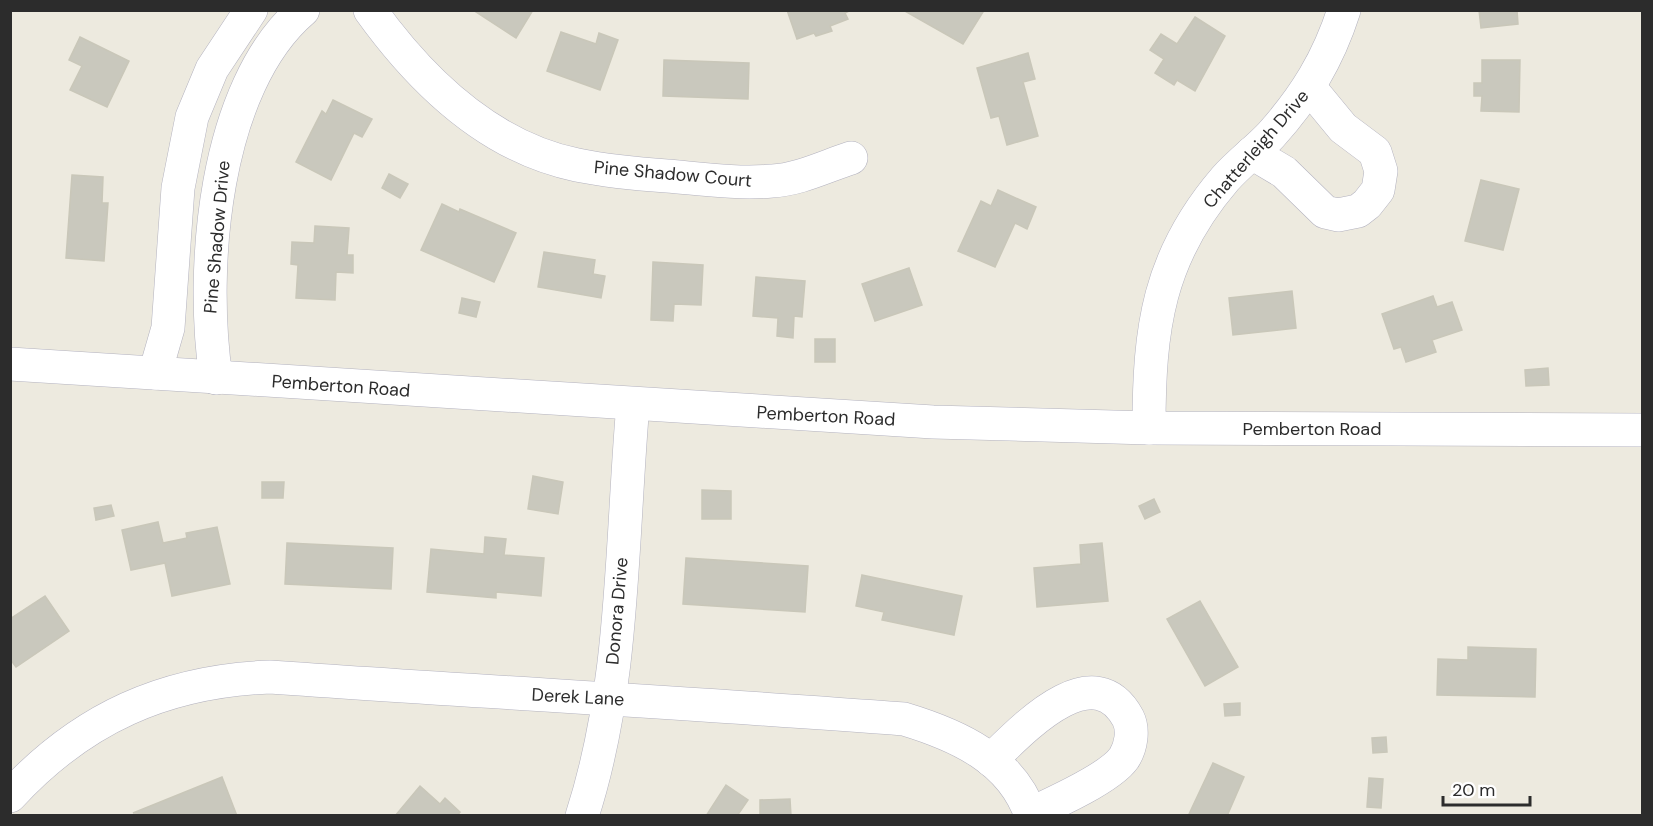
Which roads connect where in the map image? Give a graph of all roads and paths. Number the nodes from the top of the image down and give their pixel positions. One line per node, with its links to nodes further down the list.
1 (251, 10): 9 (street)
2 (303, 10): 10 (street, Pine Shadow Drive)
3 (370, 10): 7 (street, Pine Shadow Court)
4 (1344, 10): 5 (street, Chatterleigh Drive)
5 (1310, 88): 6 (street, Chatterleigh Drive); 6 (street)
6 (1252, 153): 12 (street, Chatterleigh Drive)
7 (851, 158)
8 (10, 364): 9 (street, Pemberton Road)
9 (155, 373): 10 (street, Pemberton Road)
10 (216, 378): 11 (street, Pemberton Road)
11 (633, 404): 12 (street, Pemberton Road); 14 (street, Donora Drive)
12 (1149, 428): 13 (street, Pemberton Road)
13 (1642, 430)
14 (609, 699): 15 (street, Derek Lane); 16 (street, Derek Lane); 18 (street, Donora Drive)
15 (991, 760): 17 (street, Derek Lane); 17 (street)
16 (10, 796)
17 (1031, 815)
18 (582, 816)

